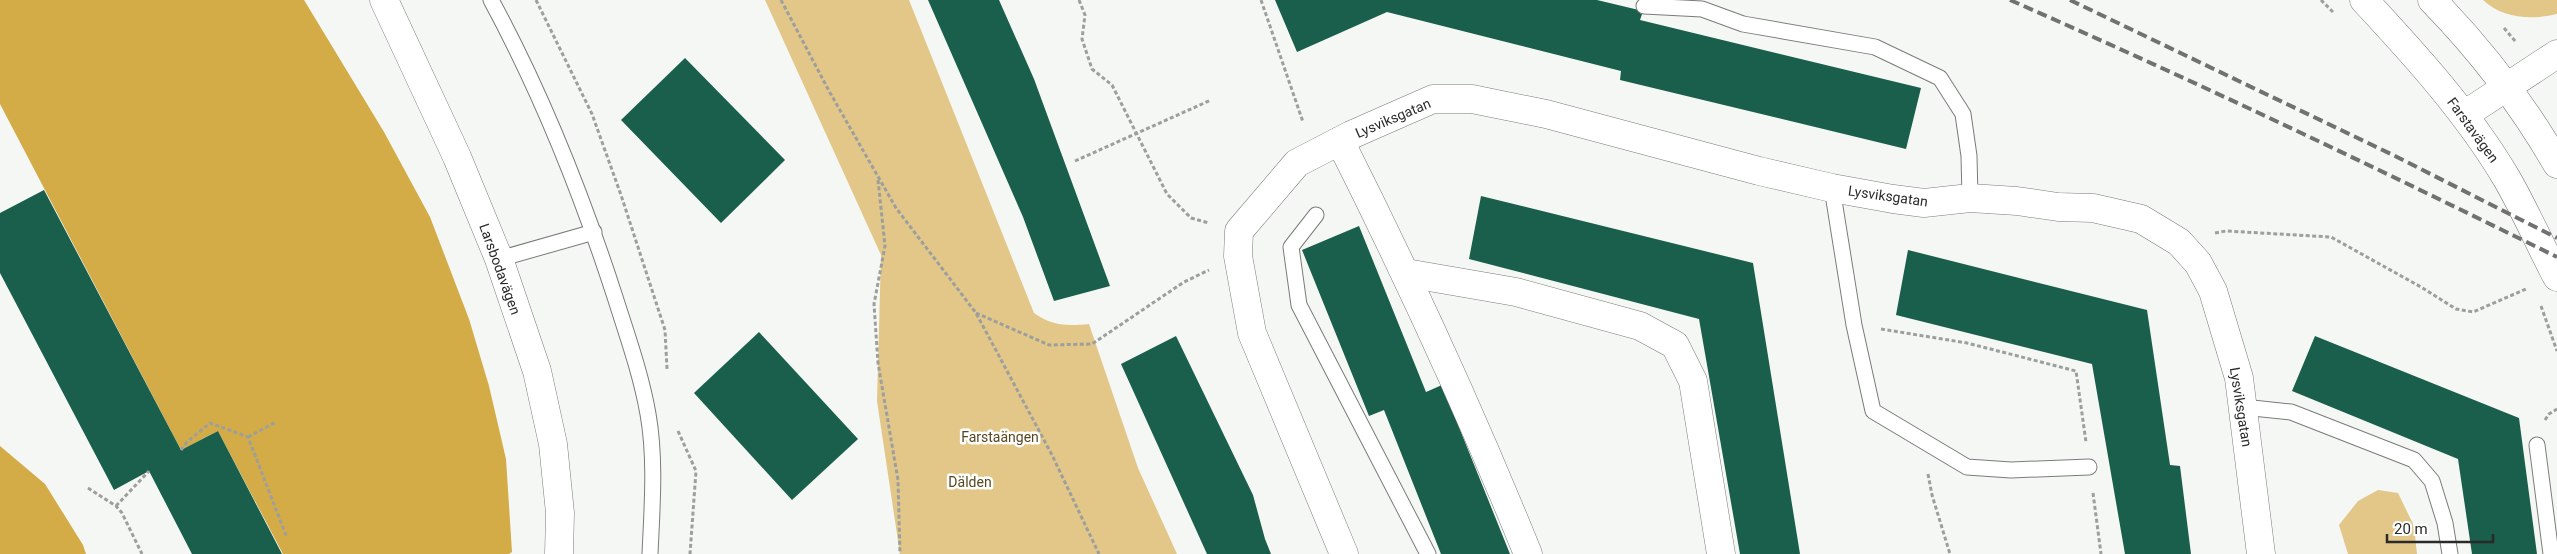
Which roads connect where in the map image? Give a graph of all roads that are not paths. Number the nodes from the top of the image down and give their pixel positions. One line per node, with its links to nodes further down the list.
1 (384, 0): 15 (street, Larsbodavägen)
2 (491, 0): 14 (lane)
3 (2364, 0): 8 (street, Farstavägen)
4 (2432, 0): 7 (street)
5 (1644, 6): 12 (lane)
6 (2557, 54): 7 (street)
7 (2506, 88): 8 (street); 10 (street)
8 (2464, 115): 17 (street, Farstavägen)
9 (1340, 141): 11 (street, Lysviksgatan); 16 (street, Lysviksgatan); 23 (street, Lysviksgatan)
10 (2557, 164)
11 (1832, 188): 12 (street, Lysviksgatan); 20 (lane)
12 (1970, 198): 18 (street, Lysviksgatan)
13 (1316, 215): 24 (lane)
14 (594, 232): 15 (lane); 22 (lane)
15 (499, 259): 21 (street, Larsbodavägen)
16 (1406, 273): 25 (street, Lysviksgatan); 26 (street)
17 (2545, 281)
18 (2243, 406): 27 (street, Lysviksgatan); 28 (lane)
19 (2537, 445): 29 (lane)
20 (2089, 467)
21 (559, 554)
22 (650, 554)
23 (1344, 554)
24 (1428, 554)
25 (1528, 554)
26 (1721, 554)
27 (2261, 554)
28 (2450, 554)
29 (2551, 554)

